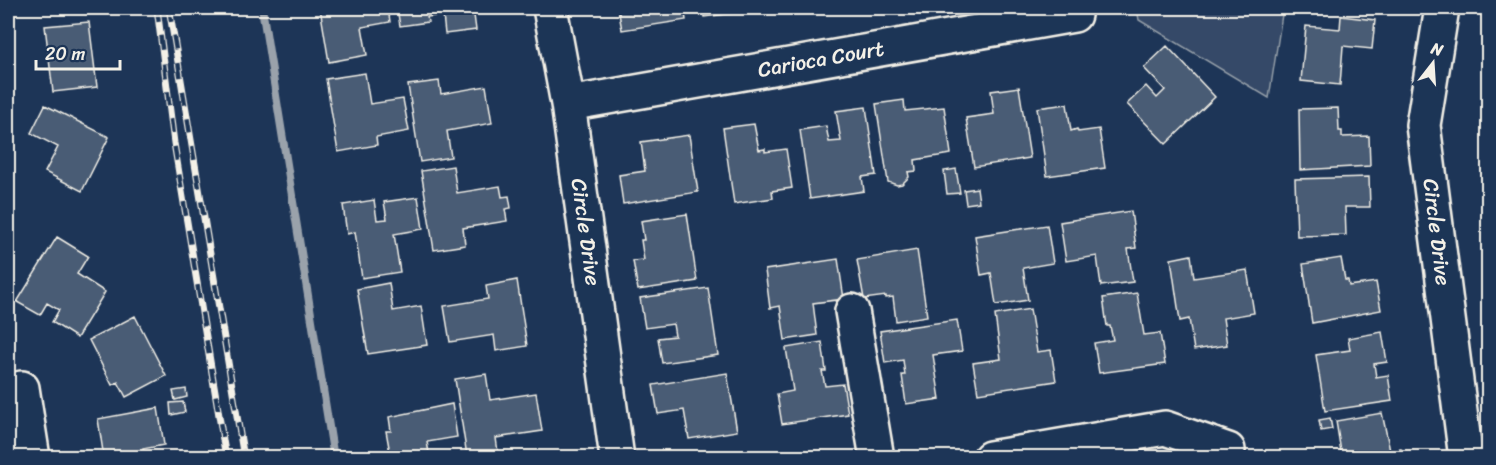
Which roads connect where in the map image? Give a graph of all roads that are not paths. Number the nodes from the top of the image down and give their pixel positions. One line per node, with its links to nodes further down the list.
1 (550, 8): 4 (street, Circle Drive)
2 (1442, 8): 12 (street, Circle Drive)
3 (1074, 15): 4 (street, Carioca Court)
4 (568, 104): 9 (street, Circle Drive)
5 (852, 311): 10 (street)
6 (8, 391): 8 (street)
7 (1228, 450): 11 (street)
8 (33, 458)
9 (617, 458)
10 (877, 458)
11 (990, 458)
12 (1466, 458)

